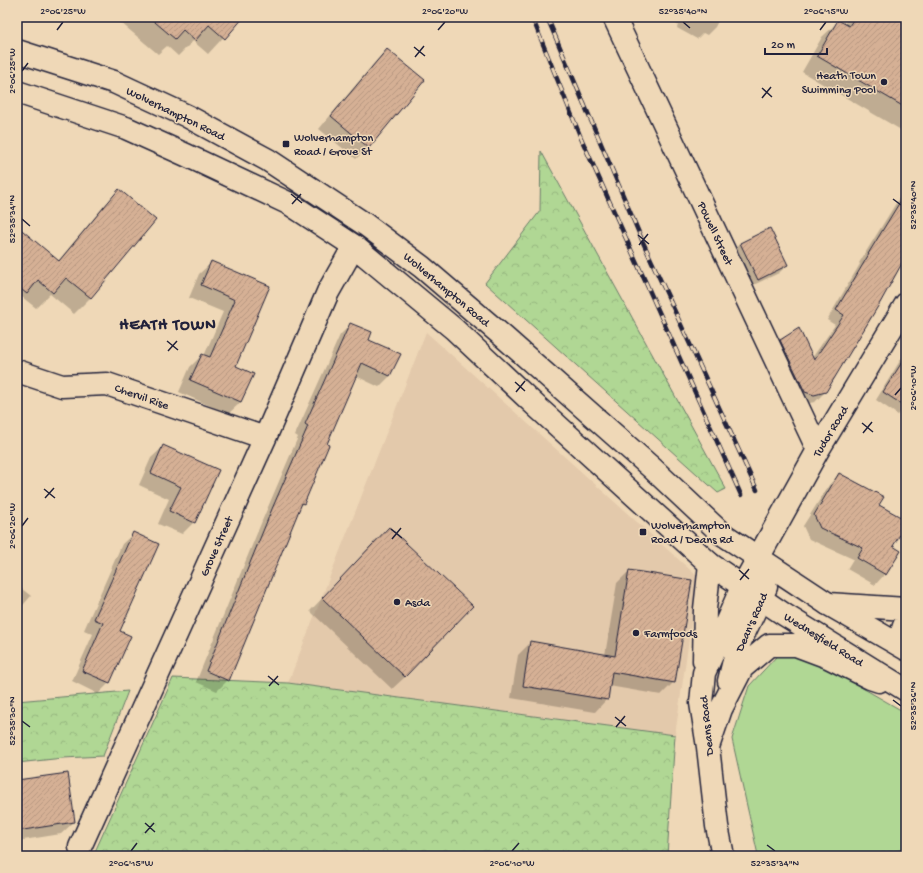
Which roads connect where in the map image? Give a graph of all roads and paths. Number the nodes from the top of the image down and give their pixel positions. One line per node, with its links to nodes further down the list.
1 (614, 17): 9 (street, Powell Street)
2 (17, 51): 4 (street, Wolverhampton Road)
3 (17, 92): 5 (street)
4 (366, 225): 5 (street, Grove Street); 10 (street, Wolverhampton Road)
5 (354, 246): 8 (street, Grove Street); 11 (street)
6 (906, 304): 9 (street, Tudor Road)
7 (18, 376): 8 (street, Chervil Rise)
8 (265, 438): 21 (street, Grove Street)
9 (818, 450): 10 (street, Tudor Road)
10 (758, 559): 12 (street, Deans Road); 13 (street, Dean's Road); 14 (street, Wolverhampton Road)
11 (710, 564): 12 (street); 17 (street)
12 (742, 587): 13 (street, Wednesfield Road); 17 (street, Deans Road)
13 (761, 600): 18 (street, Wednesfield Road); 19 (street, Dean's Road)
14 (828, 604): 15 (street, Wolverhampton Road); 16 (street, Wolverhampton Road)
15 (906, 609)
16 (903, 639)
17 (704, 673): 20 (street, Deans Road)
18 (902, 688): 19 (street, Dean's Road)
19 (721, 709): 20 (street, Dean's Road)
20 (708, 747): 22 (street, Deans Road)
21 (80, 847)
22 (723, 856)

